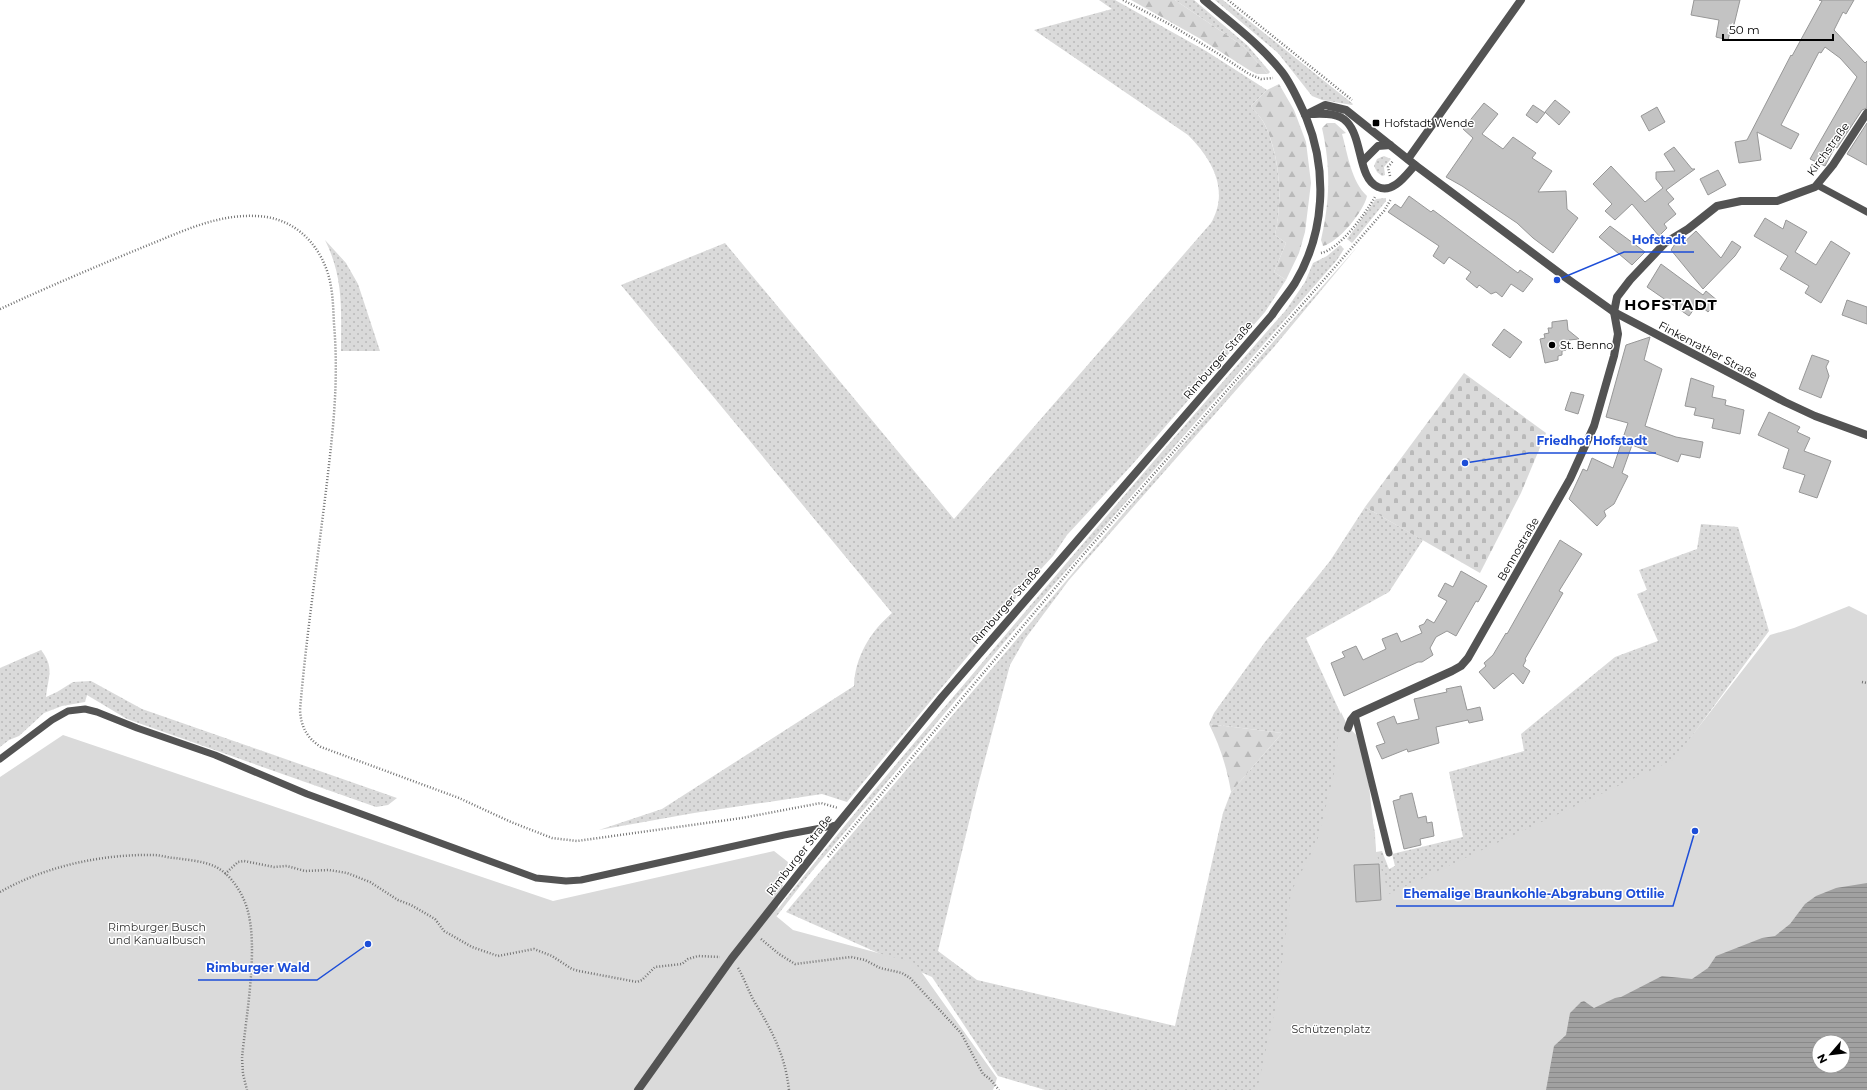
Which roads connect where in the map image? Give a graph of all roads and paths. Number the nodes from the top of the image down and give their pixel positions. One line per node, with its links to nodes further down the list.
1 (1123, 0): 5 (path)
2 (1204, 0): 5 (street, Rimburger Straße)
3 (1228, 0): 6 (path)
4 (1522, 0): 11 (street)
5 (1283, 73): 8 (street, Rimburger Straße)
6 (1358, 104)
7 (1867, 113): 12 (street, Kirchstraße)
8 (1305, 115): 9 (street, Finkenrather Straße); 10 (street); 16 (street, Rimburger Straße)
9 (1390, 145): 10 (street); 11 (street, Finkenrather Straße)
10 (1363, 161): 14 (street)
11 (1411, 162): 13 (street); 18 (street, Finkenrather Straße)
12 (1817, 184): 15 (lane); 18 (street, Kirchstraße)
13 (1392, 187): 14 (street); 28 (path)
14 (1380, 188): 16 (path)
15 (1867, 212)
16 (1308, 253): 25 (street, Rimburger Straße)
17 (0, 309): 25 (path)
18 (1614, 312): 19 (street, Finkenrather Straße); 22 (street, Bennostraße)
19 (1867, 435)
20 (1862, 682): 21 (path)
21 (1867, 683)
22 (1356, 715): 23 (street); 27 (lane)
23 (1348, 728)
24 (0, 759): 26 (lane)
25 (847, 813): 26 (street, Rimburger Straße)
26 (837, 825): 31 (street, Rimburger Straße)
27 (1389, 853)
28 (827, 858)
29 (225, 874): 30 (path); 35 (path); 36 (path)
30 (0, 892)
31 (753, 931): 33 (path); 35 (street, Rimburger Straße)
32 (765, 934): 33 (path)
33 (762, 939): 34 (path); 39 (path)
34 (758, 943)
35 (732, 958): 37 (street, Rimburger Straße); 38 (path)
36 (247, 1090)
37 (638, 1090)
38 (789, 1090)
39 (999, 1090)

